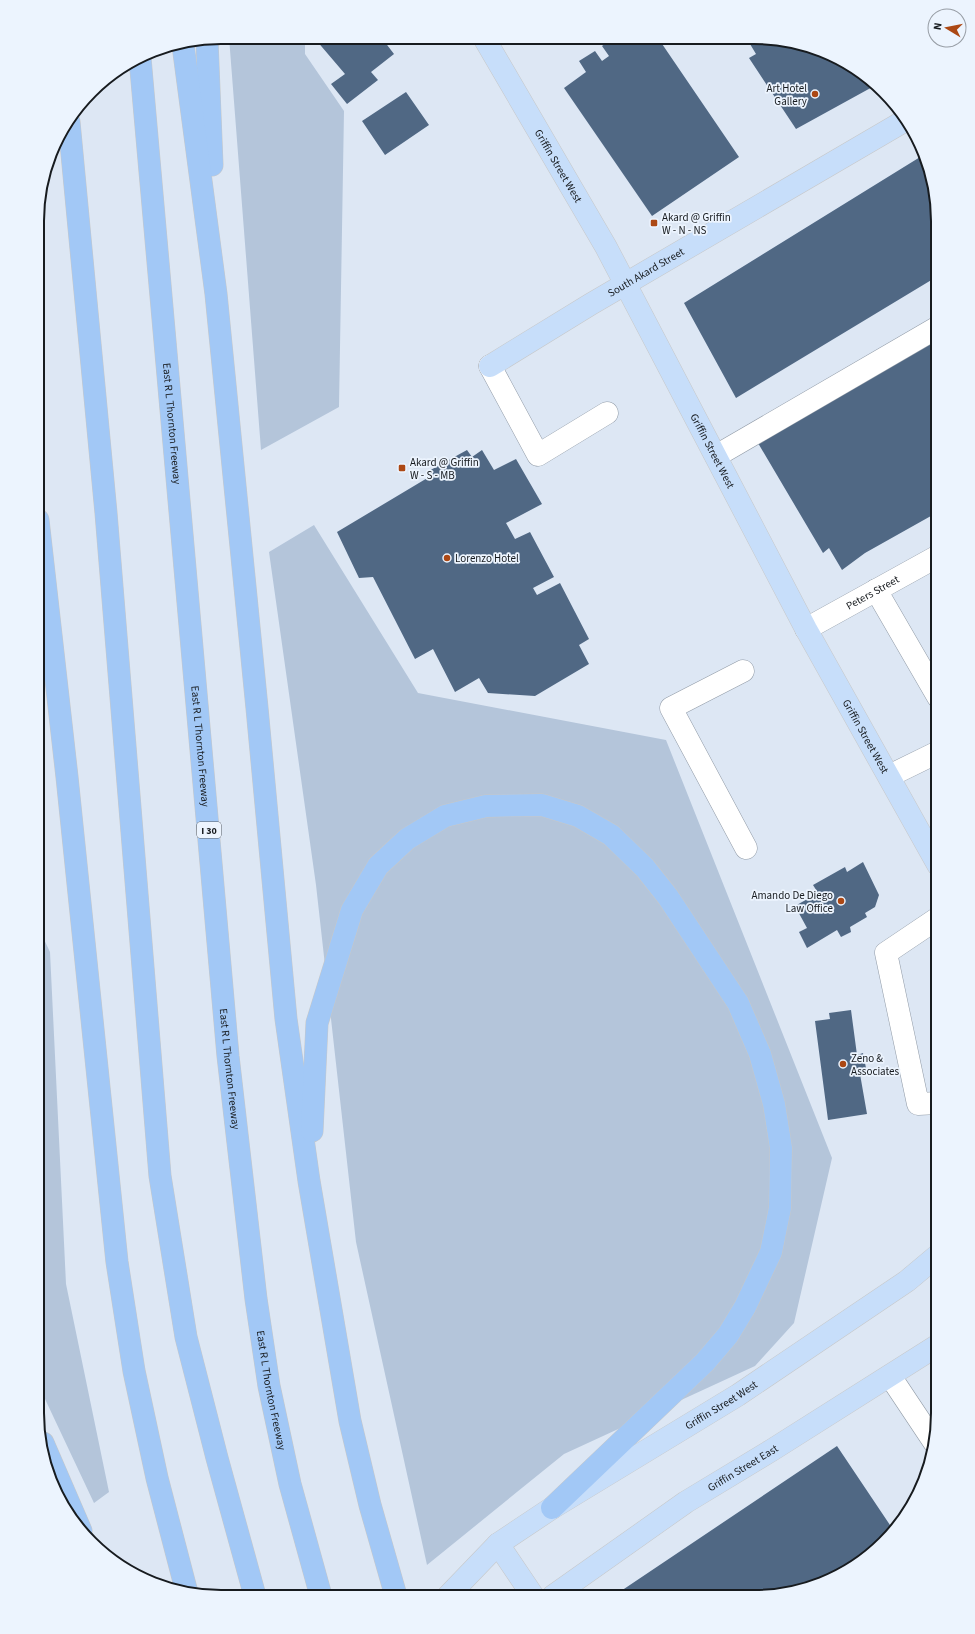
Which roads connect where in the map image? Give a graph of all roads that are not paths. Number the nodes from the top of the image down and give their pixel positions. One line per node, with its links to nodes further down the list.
1 (207, 44): 8 (highway)
2 (488, 44): 7 (main road, Griffin Street West)
3 (183, 48): 8 (highway)
4 (140, 64): 36 (highway, East R L Thornton Freeway / I 30)
5 (901, 123): 7 (main road, South Akard Street)
6 (70, 130): 35 (highway)
7 (626, 284): 10 (main road, South Akard Street); 12 (main road, Griffin Street West)
8 (216, 294): 25 (highway)
9 (931, 331): 12 (street)
10 (490, 366): 11 (street)
11 (608, 413)
12 (716, 456): 16 (main road, Griffin Street West)
13 (931, 560): 15 (street, Peters Street)
14 (44, 571): 34 (highway)
15 (876, 590): 16 (street, Peters Street); 18 (street)
16 (806, 628): 20 (main road, Griffin Street West)
17 (743, 671): 21 (street)
18 (931, 685)
19 (931, 755): 20 (street)
20 (889, 776): 22 (main road, Griffin Street West)
21 (746, 848)
22 (931, 852)
23 (931, 923): 24 (street)
24 (931, 1103)
25 (309, 1181): 32 (highway); 37 (highway)
26 (931, 1261): 32 (main road, Griffin Street West)
27 (931, 1350): 28 (main road, Griffin Street East)
28 (890, 1376): 29 (street); 40 (main road, Griffin Street East)
29 (929, 1435)
30 (50, 1460): 31 (highway)
31 (68, 1501)
32 (552, 1508): 33 (main road, Griffin Street West)
33 (498, 1544): 38 (main road, Griffin Street West); 39 (main road)
34 (186, 1587)
35 (253, 1590)
36 (319, 1590)
37 (394, 1590)
38 (454, 1590)
39 (529, 1590)
40 (561, 1590)

